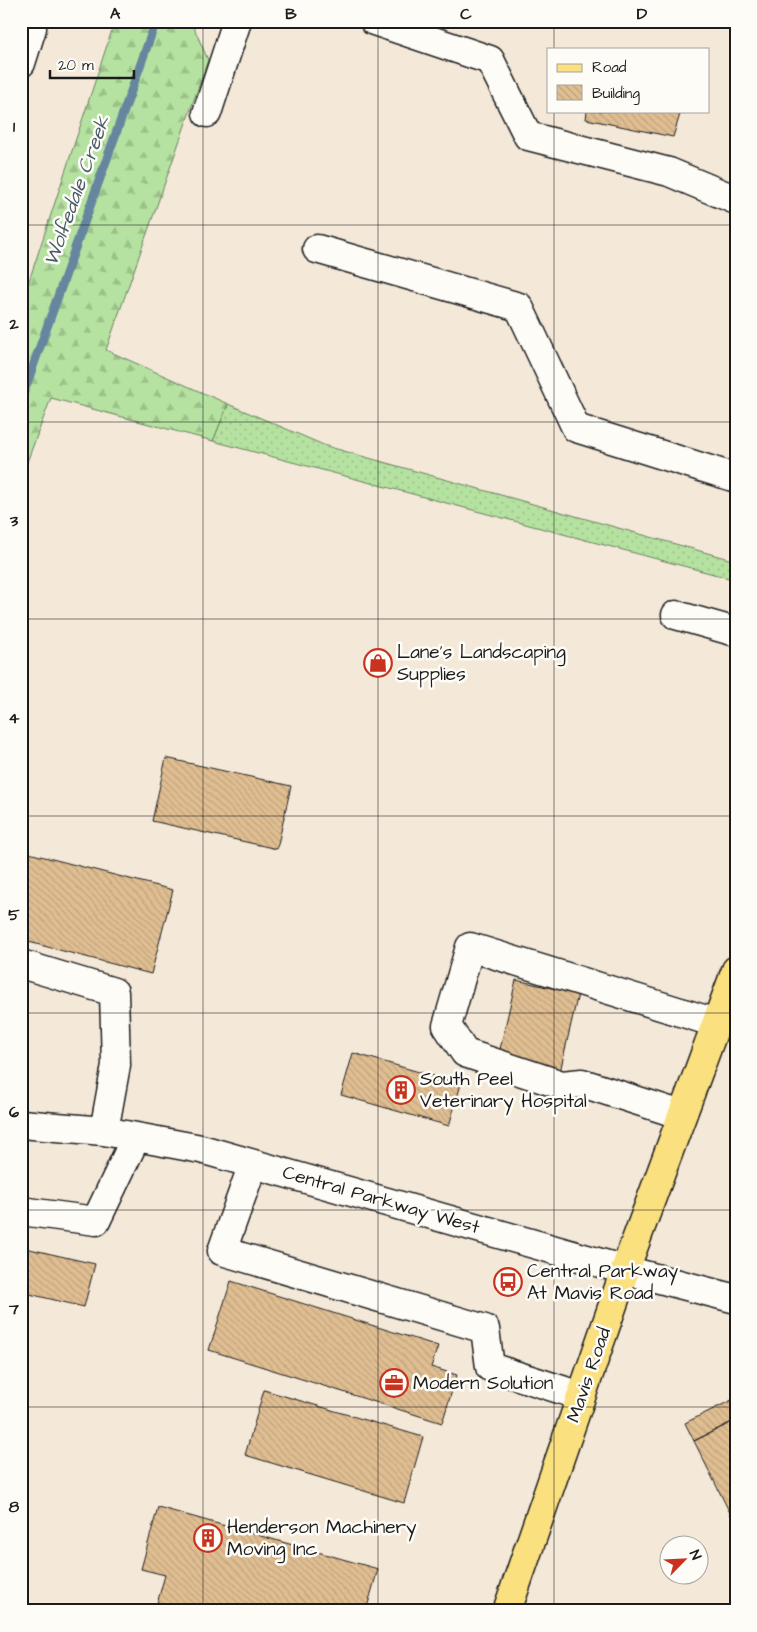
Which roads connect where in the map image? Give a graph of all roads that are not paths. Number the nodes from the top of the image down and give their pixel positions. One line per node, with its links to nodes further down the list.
1 (237, 21): 5 (street)
2 (374, 21): 6 (street)
3 (21, 25): 4 (street)
4 (21, 63)
5 (207, 113)
6 (736, 200)
7 (317, 248): 8 (street)
8 (736, 478)
9 (676, 615): 10 (street)
10 (736, 632)
11 (21, 964): 16 (street)
12 (736, 970): 13 (main road, Mavis Road)
13 (716, 1023): 14 (main road, Mavis Road); 14 (street)
14 (682, 1115): 20 (main road, Mavis Road)
15 (21, 1124): 16 (street, Central Parkway West)
16 (104, 1131): 17 (street, Central Parkway West)
17 (136, 1138): 18 (street, Central Parkway West); 19 (street)
18 (253, 1164): 20 (street, Central Parkway West); 22 (street)
19 (21, 1211)
20 (625, 1270): 21 (street, Central Parkway West); 22 (main road, Mavis Road)
21 (736, 1299)
22 (581, 1396): 23 (main road, Mavis Road)
23 (507, 1611)

